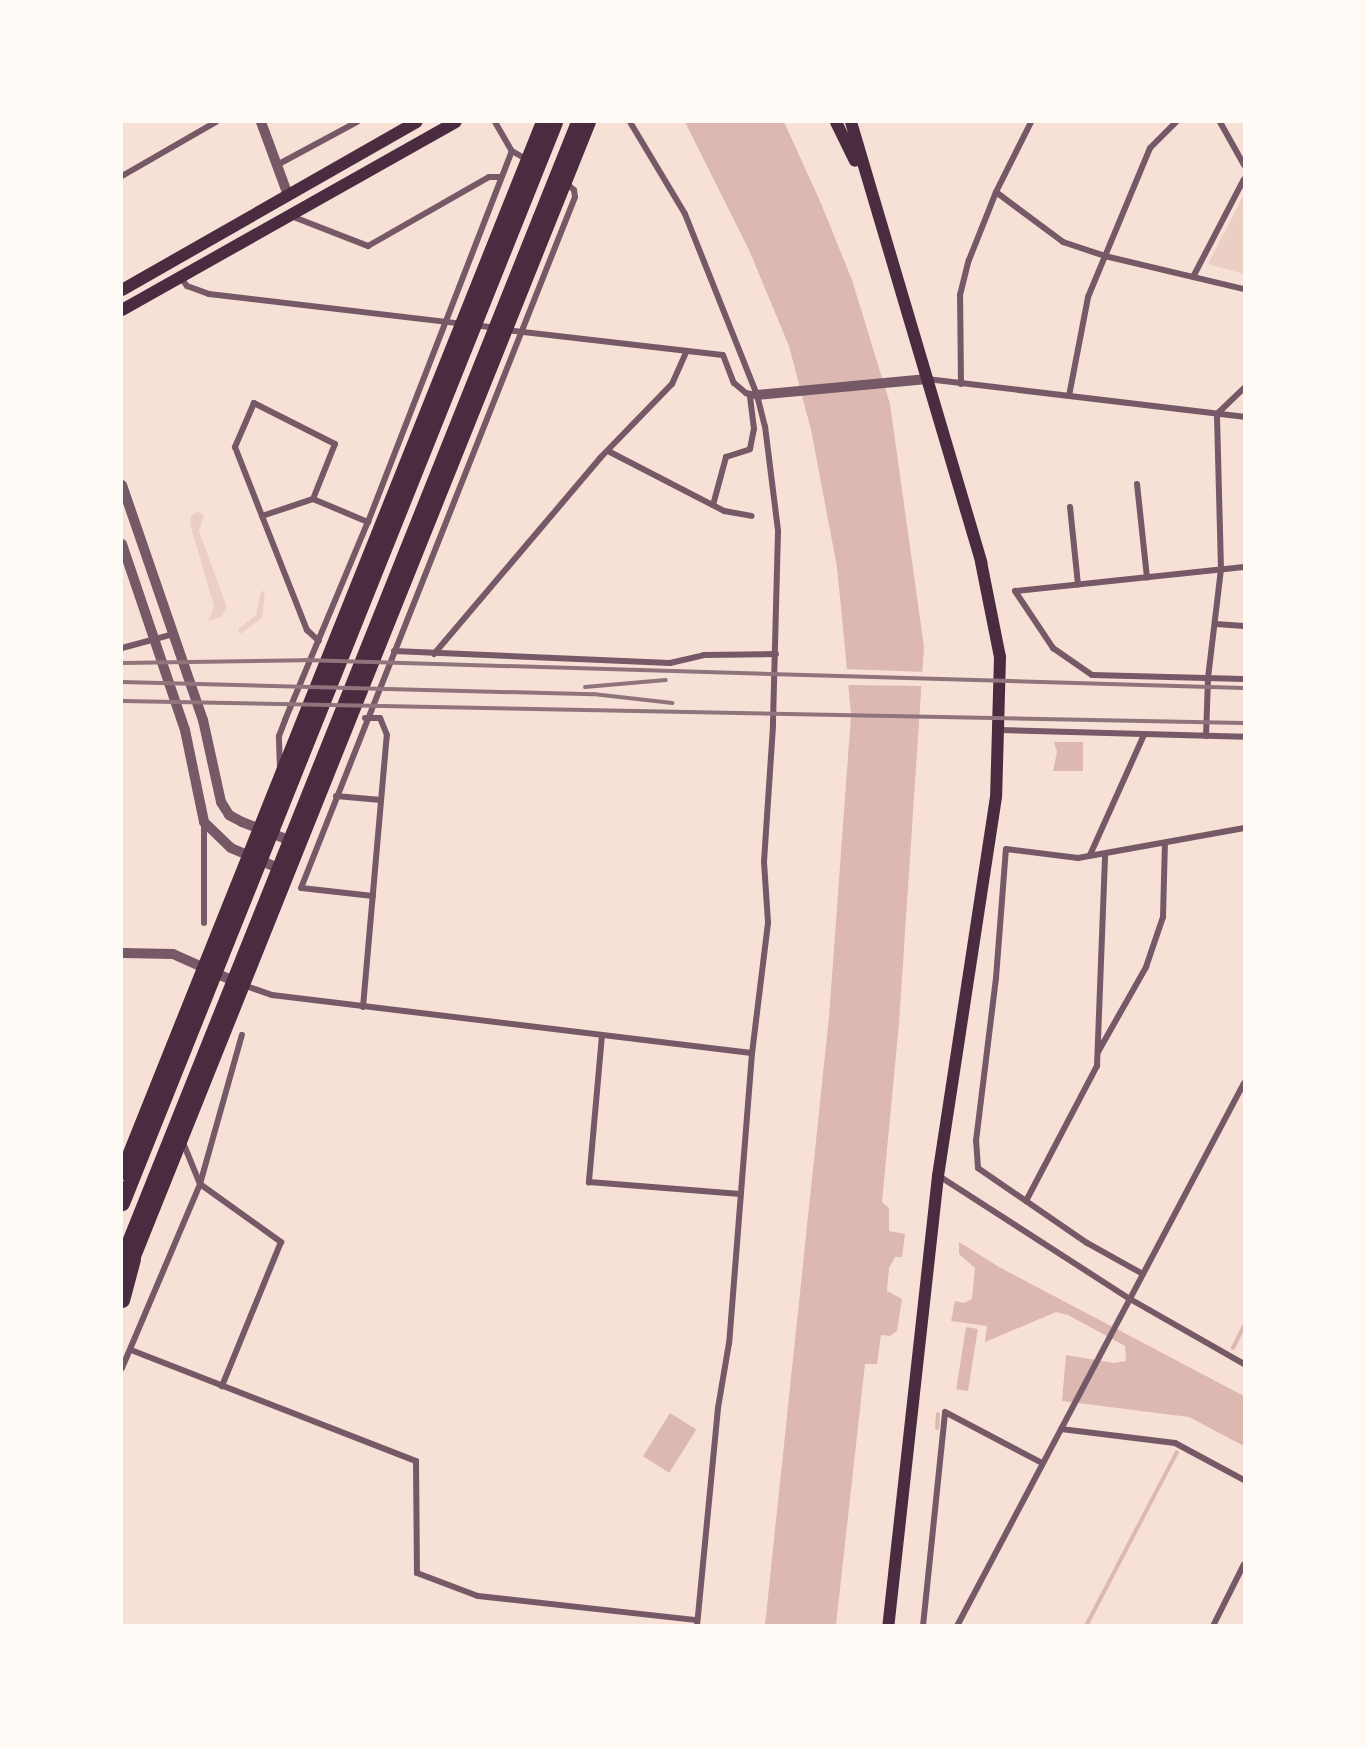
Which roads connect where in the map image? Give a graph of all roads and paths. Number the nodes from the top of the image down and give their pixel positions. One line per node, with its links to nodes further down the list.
1 (216, 122): 20 (street)
2 (261, 122): 18 (street)
3 (357, 122): 18 (street)
4 (417, 122): 25 (main road)
5 (456, 122): 26 (main road)
6 (495, 122): 17 (street)
7 (543, 122): 75 (highway)
8 (555, 122): 104 (highway)
9 (578, 122): 105 (highway)
10 (589, 122): 74 (highway)
11 (630, 122): 39 (street)
12 (836, 122): 23 (main road)
13 (851, 122): 23 (main road)
14 (1031, 122): 24 (street)
15 (1176, 122): 27 (street)
16 (1221, 122): 19 (street)
17 (512, 151): 21 (street); 34 (street)
18 (277, 165): 25 (street)
19 (1245, 165)
20 (122, 177)
21 (500, 177): 26 (street); 33 (street)
22 (1245, 179): 28 (street)
23 (869, 189): 36 (main road)
24 (996, 192): 27 (street); 37 (street)
25 (288, 195): 31 (main road)
26 (289, 215): 29 (main road)
27 (1105, 256): 28 (street); 40 (street)
28 (1193, 277): 30 (street)
29 (181, 278): 32 (main road); 33 (street)
30 (1245, 289)
31 (122, 290)
32 (122, 310)
33 (446, 321): 34 (street); 51 (street)
34 (521, 332): 35 (street); 63 (street)
35 (687, 351): 39 (street); 43 (street)
36 (927, 379): 37 (street); 39 (street); 69 (main road)
37 (961, 384): 40 (street)
38 (1245, 388): 41 (street)
39 (753, 394): 47 (street); 65 (street)
40 (1069, 396): 41 (street)
41 (1217, 414): 42 (street); 54 (street)
42 (1245, 417)
43 (608, 451): 47 (street); 64 (street)
44 (1137, 484): 55 (street)
45 (122, 485): 59 (street)
46 (313, 499): 49 (street); 49 (street); 51 (street)
47 (713, 505): 50 (street)
48 (1070, 507): 56 (street)
49 (262, 516): 61 (street)
50 (752, 516)
51 (368, 522): 61 (street)
52 (122, 544): 60 (street)
53 (1245, 567): 54 (street)
54 (1221, 570): 55 (street); 57 (street)
55 (1147, 577): 56 (street)
56 (1078, 585): 66 (street)
57 (1216, 624): 58 (street); 66 (street)
58 (1245, 626)
59 (174, 634): 60 (street); 79 (street)
60 (156, 640): 62 (street); 78 (street)
61 (320, 641): 75 (street)
62 (122, 648)
63 (394, 651): 64 (street); 68 (street)
64 (434, 654): 65 (street)
65 (776, 654): 95 (street)
66 (1208, 678): 67 (street); 72 (street)
67 (1245, 679)
68 (365, 718): 70 (street); 77 (street)
69 (1000, 730): 71 (street); 100 (main road)
70 (360, 734): 74 (street); 76 (street)
71 (1144, 735): 72 (street); 84 (street)
72 (1206, 736): 73 (street)
73 (1245, 737)
74 (342, 741): 82 (highway)
75 (281, 774): 79 (highway)
76 (336, 796): 77 (street); 87 (street)
77 (381, 800): 87 (street)
78 (204, 822): 85 (street); 88 (street)
79 (259, 828): 82 (street); 85 (highway)
80 (1245, 828): 81 (street)
81 (1165, 843): 83 (street); 96 (street)
82 (300, 845): 86 (highway)
83 (1106, 854): 84 (street); 96 (street)
84 (1090, 855): 103 (street)
85 (248, 856): 86 (street); 90 (highway)
86 (289, 872): 91 (highway)
87 (373, 896): 92 (street)
88 (204, 923)
89 (122, 953): 90 (street)
90 (204, 968): 91 (street); 99 (highway)
91 (243, 985): 92 (street); 98 (highway)
92 (363, 1007): 94 (street)
93 (242, 1035): 101 (street)
94 (602, 1035): 95 (street); 102 (street)
95 (752, 1053): 102 (street)
96 (1098, 1054): 103 (street)
97 (1245, 1083): 106 (street)
98 (182, 1139): 101 (street); 105 (highway)
99 (122, 1173)
100 (938, 1176): 108 (street); 119 (main road)
101 (200, 1184): 110 (street); 113 (street)
102 (741, 1194): 118 (street)
103 (1026, 1201): 106 (street)
104 (122, 1203)
105 (127, 1259): 107 (highway); 109 (highway)
106 (1143, 1274): 108 (street)
107 (122, 1288)
108 (1130, 1299): 111 (street); 114 (street)
109 (122, 1300)
110 (131, 1350): 112 (street); 113 (street)
111 (1245, 1364)
112 (122, 1368)
113 (222, 1386): 118 (street)
114 (1061, 1429): 115 (street); 116 (street)
115 (1042, 1462): 120 (street); 121 (street)
116 (1245, 1480)
117 (1245, 1564): 122 (street)
118 (697, 1623)
119 (888, 1626)
120 (923, 1626)
121 (957, 1626)
122 (1213, 1626)

